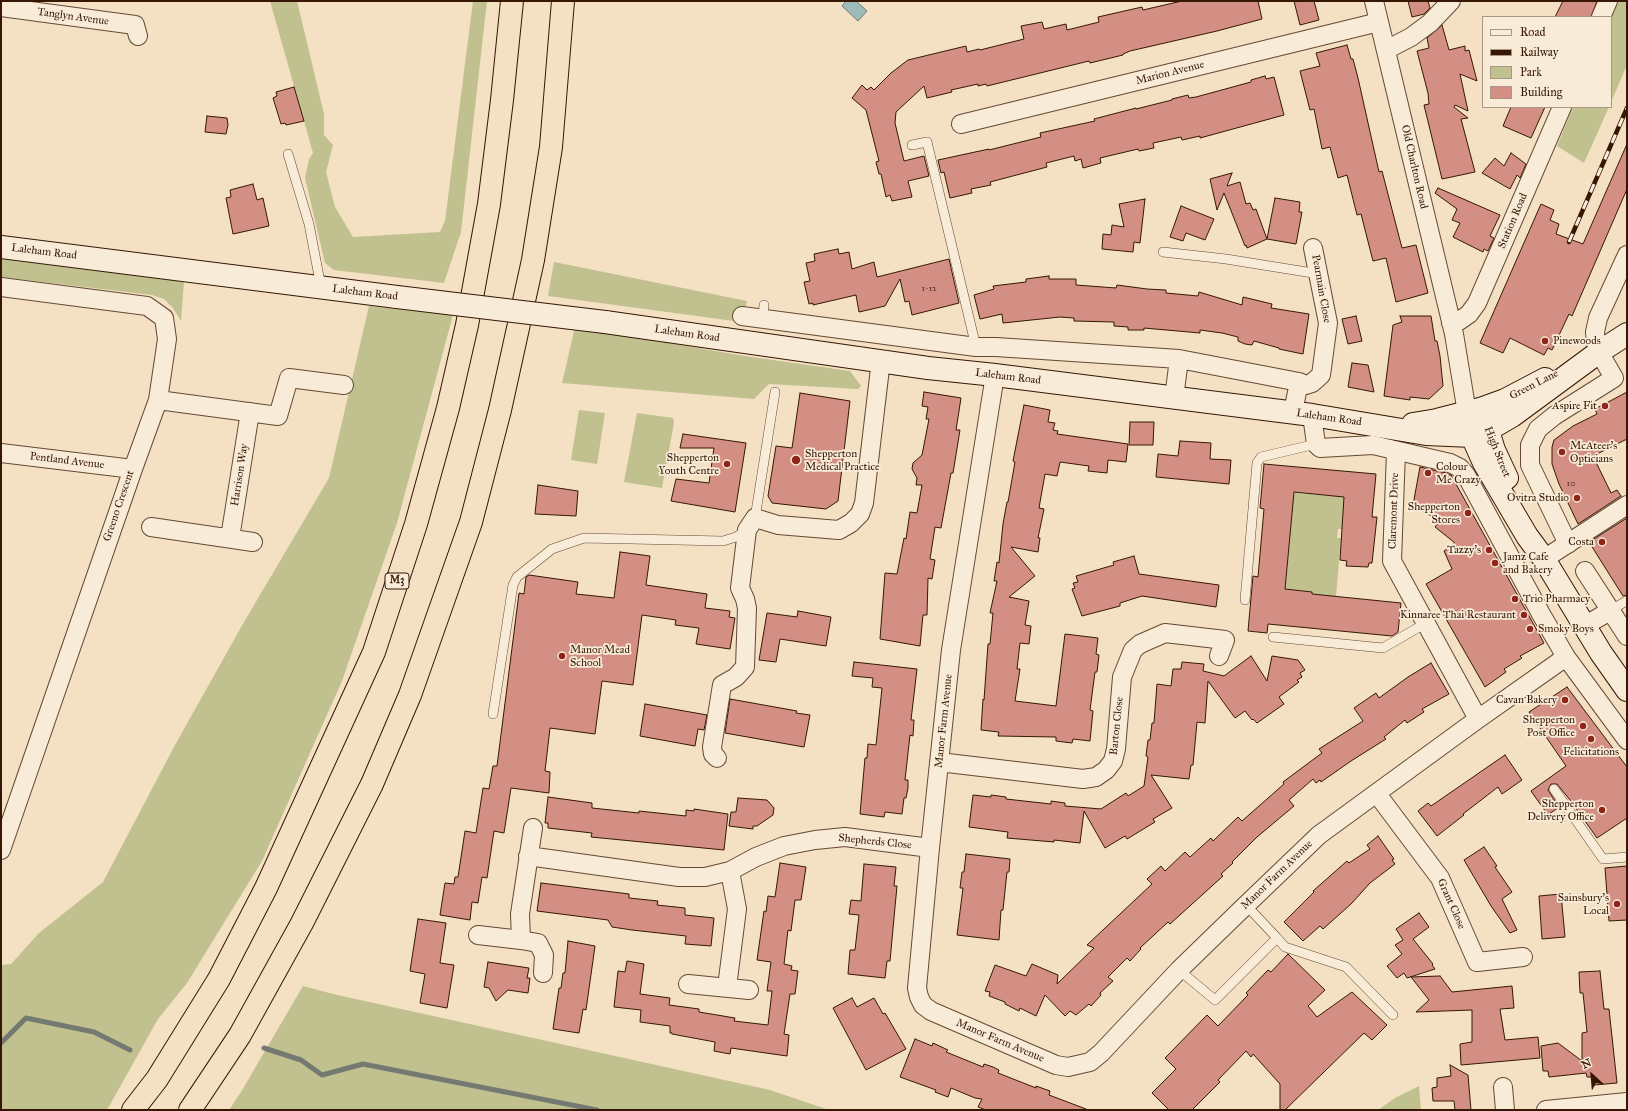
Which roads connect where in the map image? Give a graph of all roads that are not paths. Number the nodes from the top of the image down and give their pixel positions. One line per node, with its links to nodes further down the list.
1 (512, 1): 88 (highway, M3)
2 (563, 1): 89 (highway)
3 (1374, 1): 8 (street, Old Charlton Road)
4 (1451, 1): 10 (street)
5 (1608, 1): 7 (street)
6 (1, 8): 9 (street, Tanglyn Avenue)
7 (1601, 16)
8 (1379, 22): 10 (street, Old Charlton Road); 12 (street, Marion Avenue)
9 (138, 36)
10 (1386, 50): 23 (street, Old Charlton Road)
11 (1562, 108): 23 (street, Station Road)
12 (961, 124)
13 (912, 145): 25 (lane)
14 (288, 154): 21 (lane)
15 (1, 247): 21 (main road, Laleham Road)
16 (1313, 248): 19 (street, Pearmain Close)
17 (1163, 252): 19 (lane)
18 (1627, 255): 26 (street)
19 (1319, 274): 30 (street, Pearmain Close)
20 (1, 287): 34 (street, Greeno Crescent)
21 (321, 287): 28 (main road, Laleham Road, bridge)
22 (742, 316): 25 (street)
23 (1452, 328): 35 (street, Old Charlton Road)
24 (1627, 334): 26 (main road, Green Lane)
25 (976, 347): 27 (street)
26 (1599, 352): 35 (main road, Green Lane); 39 (main road, Green Lane); 49 (street)
27 (1179, 359): 30 (street); 33 (street)
28 (881, 360): 29 (main road, Laleham Road); 45 (street)
29 (995, 375): 33 (main road, Laleham Road); 66 (street, Manor Farm Avenue)
30 (1299, 382): 37 (street)
31 (344, 385): 36 (street)
32 (775, 392): 45 (lane)
33 (1174, 398): 37 (main road, Laleham Road)
34 (158, 400): 36 (street); 43 (street, Greeno Crescent)
35 (1473, 411): 38 (main road, Laleham Road); 39 (main road, High Street)
36 (250, 412): 47 (street, Harrison Way)
37 (1302, 414): 38 (main road, Laleham Road); 40 (street)
38 (1372, 424): 39 (main road, Laleham Road)
39 (1480, 433): 50 (main road, High Street)
40 (1316, 444): 41 (street); 52 (lane)
41 (1396, 451): 55 (street, Claremont Drive); 60 (street)
42 (1, 453): 43 (street, Pentland Avenue)
43 (132, 468): 71 (street, Greeno Crescent)
44 (1627, 505): 49 (street)
45 (751, 524): 62 (lane); 65 (street)
46 (151, 527): 47 (street)
47 (230, 538): 48 (street)
48 (253, 542)
49 (1568, 544): 50 (street)
50 (1544, 559): 56 (main road, High Street)
51 (1585, 571): 54 (street)
52 (1245, 600)
53 (1626, 601): 54 (lane)
54 (1610, 611): 56 (street); 57 (street)
55 (1426, 623): 58 (lane); 63 (street, Claremont Drive)
56 (1584, 626): 61 (main road, High Street)
57 (1627, 636)
58 (1273, 637)
59 (1219, 656): 66 (street, Barton Close)
60 (1566, 657): 63 (street, Manor Farm Avenue); 64 (street)
61 (1627, 690)
62 (493, 714)
63 (1478, 719): 68 (street, Manor Farm Avenue)
64 (1627, 740)
65 (717, 758)
66 (939, 762): 70 (street, Manor Farm Avenue)
67 (1554, 789): 73 (lane)
68 (1376, 794): 75 (street, Manor Farm Avenue); 79 (street, Grant Close)
69 (533, 828): 72 (street)
70 (930, 848): 74 (street, Shepherds Close); 80 (street, Manor Farm Avenue)
71 (1, 850)
72 (528, 856): 74 (street, Shepherds Close); 78 (street)
73 (1627, 857)
74 (730, 871): 83 (street)
75 (1246, 904): 77 (lane); 80 (street, Manor Farm Avenue)
76 (478, 935): 78 (street)
77 (1277, 938): 80 (lane); 85 (lane)
78 (521, 940): 81 (street)
79 (1523, 957)
80 (1179, 970)
81 (543, 973)
82 (688, 984): 83 (street)
83 (727, 987): 84 (street)
84 (749, 990)
85 (1394, 1015)
86 (1503, 1087): 90 (street)
87 (1627, 1102): 91 (street)
88 (133, 1110)
89 (190, 1110)
90 (1505, 1110)
91 (1546, 1110)

